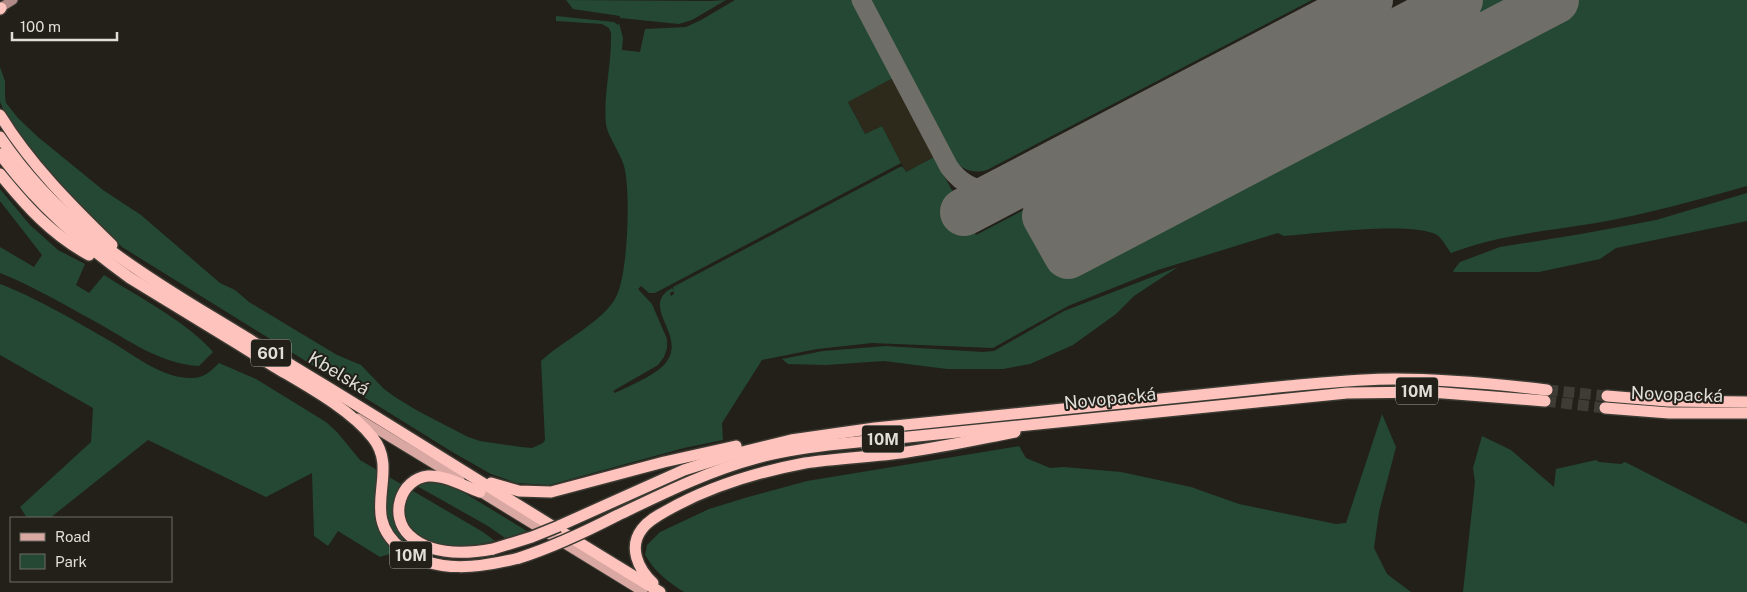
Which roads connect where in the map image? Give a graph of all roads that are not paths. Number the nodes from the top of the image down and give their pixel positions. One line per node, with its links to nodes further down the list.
1 (13, 0): 2 (main road)
2 (0, 8)
3 (0, 114): 7 (highway)
4 (0, 137): 7 (highway, Kbelská / 601)
5 (0, 154): 7 (highway, Kbelská / 601)
6 (0, 174): 7 (highway)
7 (134, 274): 9 (highway, Kbelská / 601); 13 (highway, Kbelská / 601)
8 (1747, 402): 10 (highway, Novopacká)
9 (334, 403): 11 (highway, Novopacká / 10M, bridge); 14 (main road, Kbelská / 601)
10 (1747, 413)
11 (1088, 418): 12 (highway, Novopacká / 10M); 16 (highway, 10M)
12 (809, 437): 13 (highway, 10M); 14 (highway, 10M, bridge)
13 (467, 472): 16 (highway, Kbelská / 601)
14 (480, 492): 15 (main road, Kbelská / 601)
15 (643, 592)
16 (662, 592)

